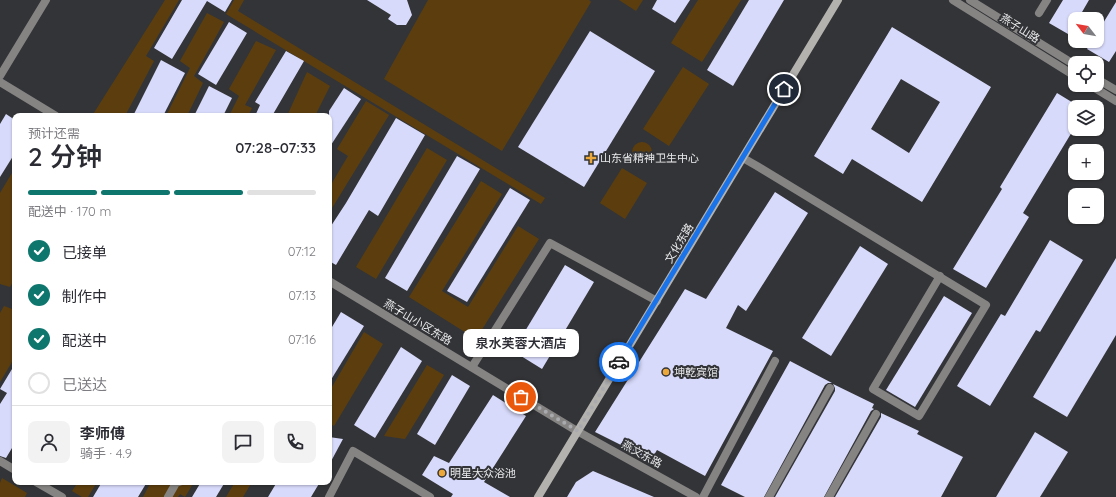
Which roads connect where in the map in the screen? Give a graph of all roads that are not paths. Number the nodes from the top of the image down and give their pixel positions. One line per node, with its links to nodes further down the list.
1 (46, 0): 9 (street)
2 (838, 0): 16 (main road, 文化东路)
3 (952, 0): 8 (street, 燕子山路)
4 (970, 0): 7 (street, 燕子山路)
5 (1047, 0): 6 (street)
6 (1039, 13)
7 (1068, 61)
8 (1068, 72)
9 (0, 76)
10 (0, 82): 15 (street)
11 (1104, 83): 12 (street)
12 (1116, 90)
13 (1101, 92): 14 (street)
14 (1116, 101)
15 (51, 113)
16 (743, 158): 17 (street); 19 (main road, 文化东路)
17 (940, 276): 17 (street)
18 (332, 283): 21 (street, 燕子山小区东路)
19 (657, 301): 21 (street); 24 (main road, 文化东路)
20 (775, 361): 35 (street)
21 (472, 367): 24 (street, 燕子山小区东路)
22 (830, 388): 36 (street)
23 (876, 414): 37 (street)
24 (578, 431): 33 (main road, 文化东路); 34 (street, 燕文东路)
25 (0, 461): 26 (street)
26 (12, 468)
27 (41, 485): 29 (street)
28 (175, 485): 30 (street)
29 (62, 497)
30 (168, 497)
31 (329, 497): 32 (street)
32 (430, 497)
33 (538, 497)
34 (696, 497)
35 (704, 497)
36 (769, 497)
37 (829, 497)

